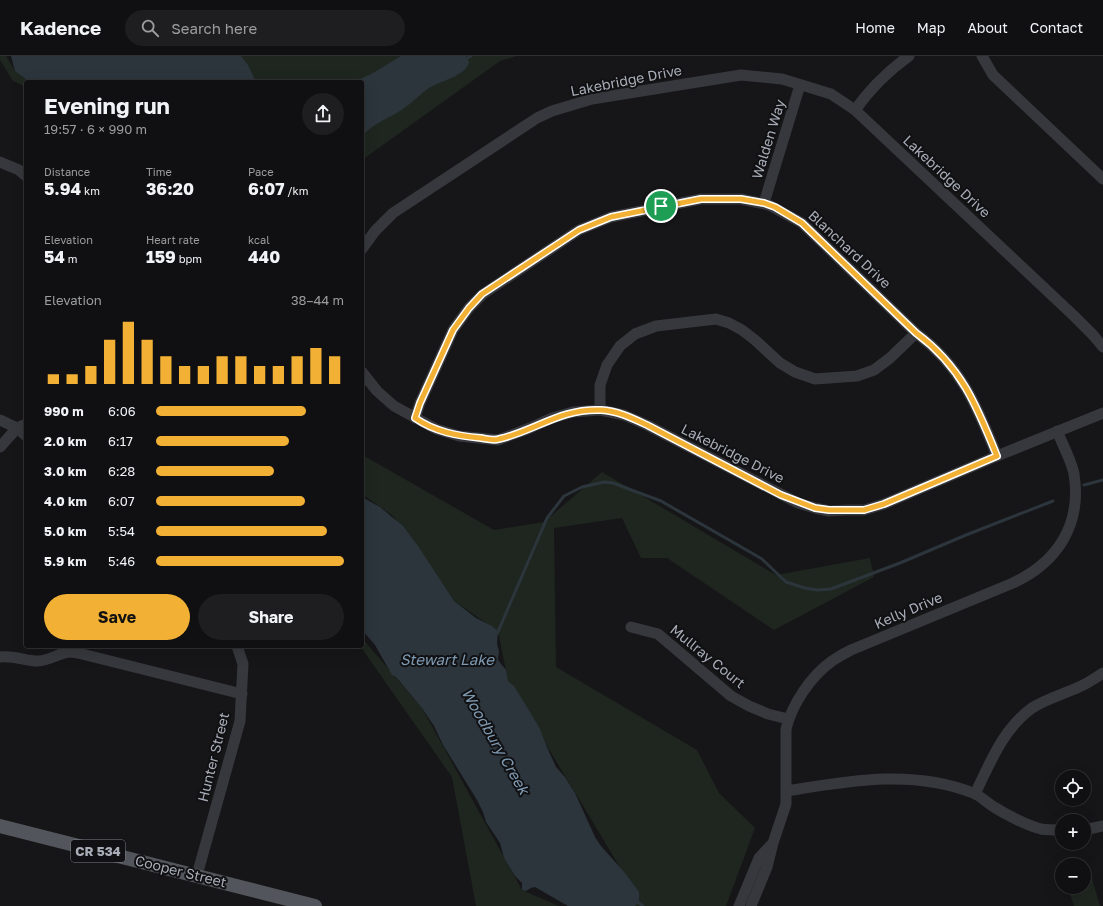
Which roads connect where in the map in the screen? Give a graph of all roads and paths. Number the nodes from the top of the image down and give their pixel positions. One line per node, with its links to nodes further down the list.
1 (909, 56): 4 (street)
2 (982, 56): 7 (street)
3 (800, 85): 4 (street, Lakebridge Drive); 8 (street, Walden Way); 9 (street, Lakebridge Drive)
4 (855, 110): 11 (street, Lakebridge Drive)
5 (0, 162): 6 (street)
6 (24, 174)
7 (1103, 179)
8 (764, 203): 10 (street, Blanchard Drive); 15 (street, Blanchard Drive)
9 (364, 246)
10 (916, 333): 13 (street); 20 (street, Blanchard Drive)
11 (1103, 347)
12 (364, 375): 15 (street, Lakebridge Drive)
13 (600, 410): 15 (street, Lakebridge Drive); 20 (street, Lakebridge Drive)
14 (1103, 413): 18 (street, Lakebridge Drive)
15 (415, 418)
16 (0, 420): 17 (street)
17 (21, 426): 19 (street)
18 (1057, 431): 20 (street, Lakebridge Drive); 26 (street, Kelly Drive)
19 (0, 446)
20 (997, 456)
21 (631, 627): 26 (street, Mullray Court)
22 (238, 648): 25 (street, Hunter Street)
23 (0, 657): 25 (street)
24 (1103, 673): 28 (street)
25 (242, 694): 34 (street, Hunter Street)
26 (788, 718): 27 (street, Kelly Drive)
27 (787, 791): 28 (street); 33 (street, Kelly Drive)
28 (975, 794): 32 (street)
29 (0, 826): 34 (main road, Cooper Street / CR 534)
30 (1103, 826): 31 (street)
31 (1091, 829)
32 (1055, 830)
33 (773, 843): 36 (street, Kelly Drive); 37 (street, Kelly Drive)
34 (197, 875): 35 (main road, Cooper Street / CR 534)
35 (315, 906)
36 (739, 906)
37 (751, 906)

